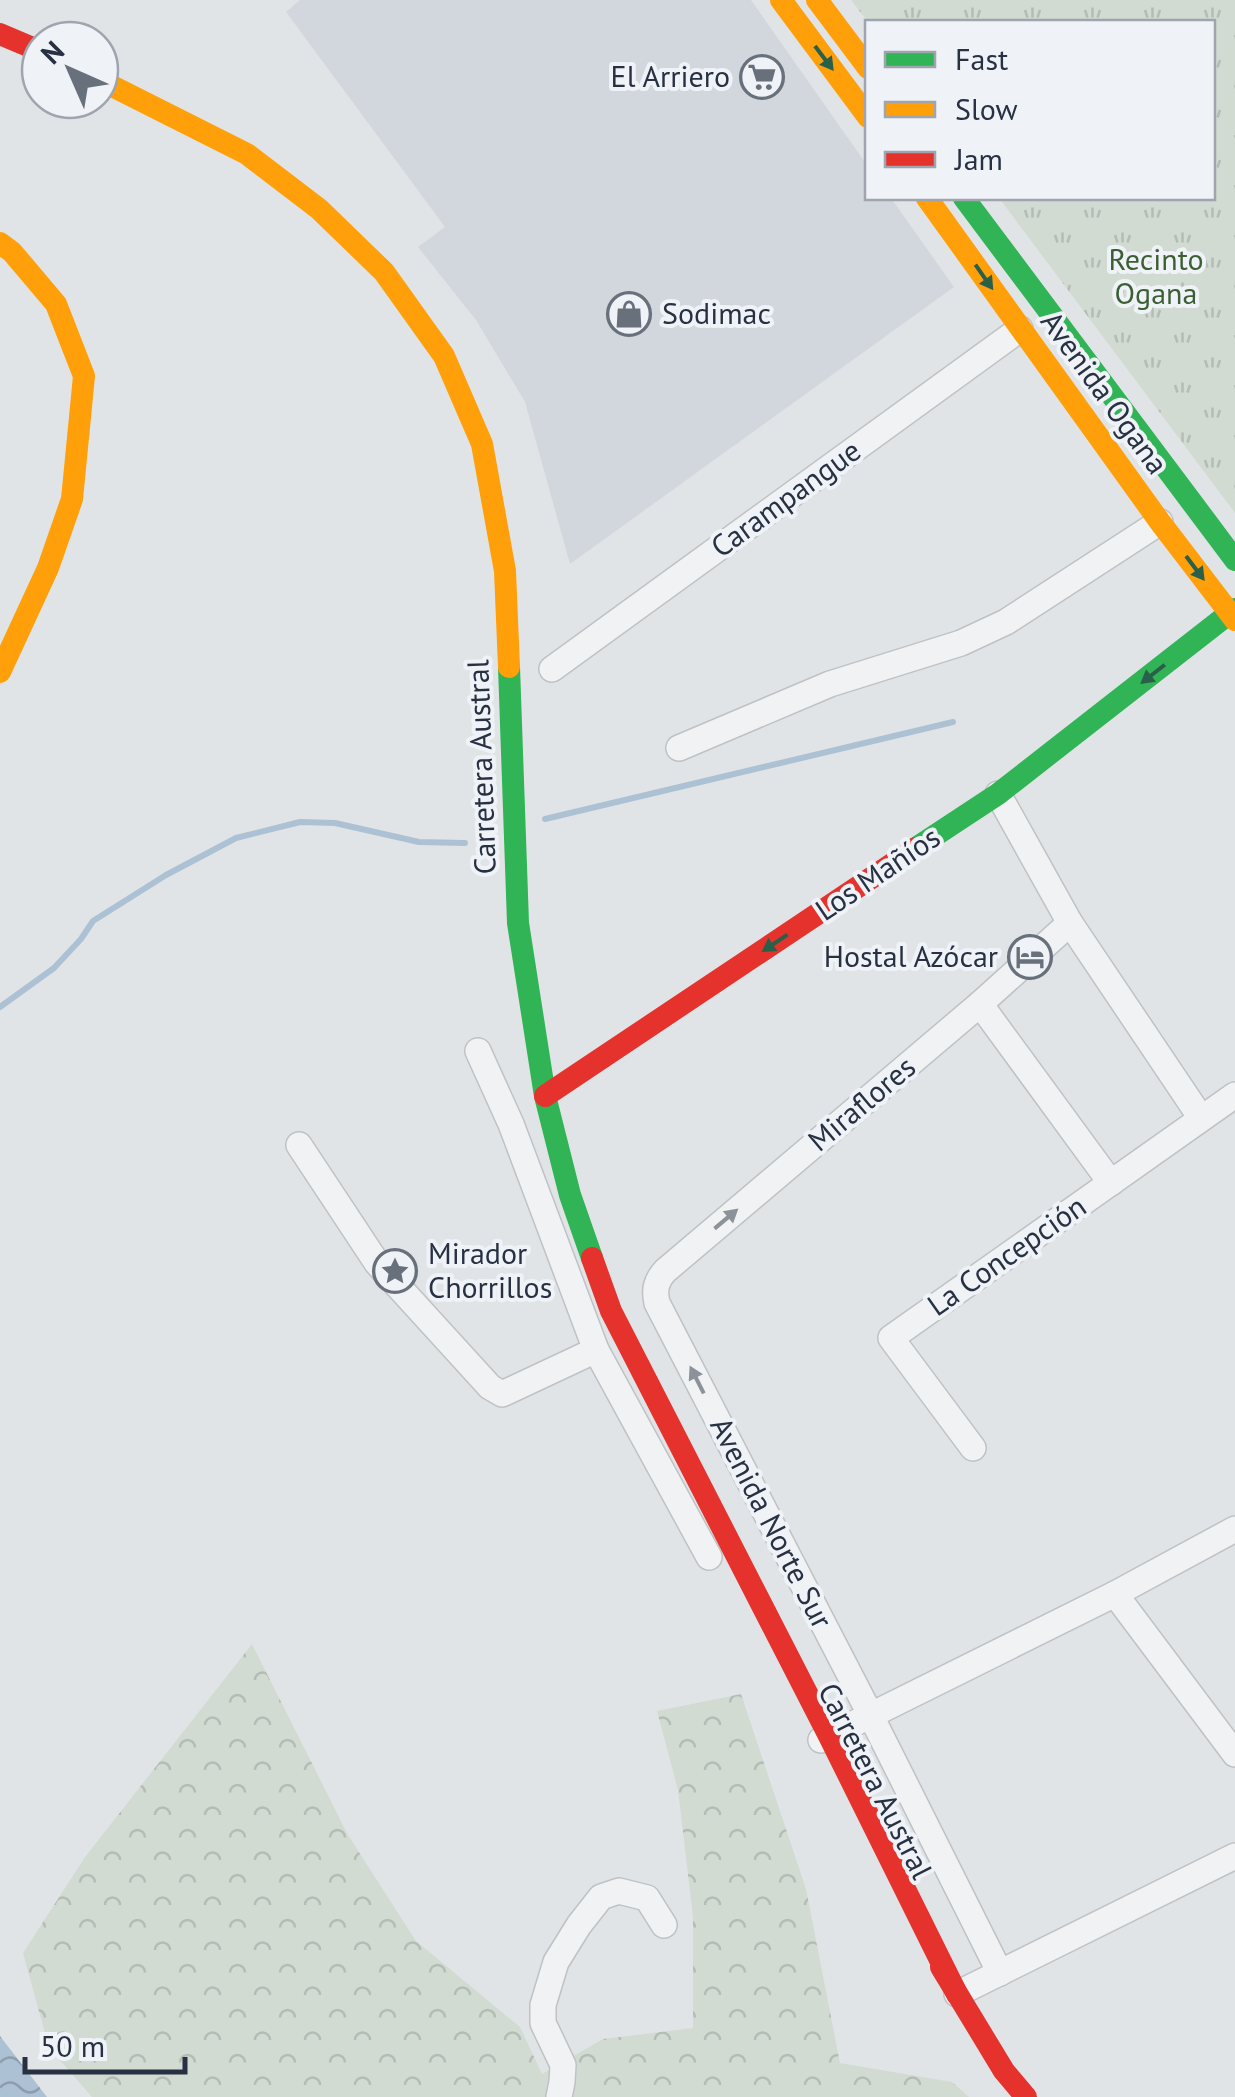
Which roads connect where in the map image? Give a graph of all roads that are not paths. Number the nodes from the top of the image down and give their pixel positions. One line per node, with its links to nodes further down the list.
1 (781, 0): 5 (main road, one-way to 5)
2 (817, 0): 3 (main road)
3 (865, 64)
4 (120, 90): 21 (main road, Carretera Austral)
5 (865, 113)
6 (928, 200): 9 (main road, Avenida Ogana, one-way to 9)
7 (965, 200): 11 (main road, Avenida Ogana)
8 (0, 244): 14 (main road)
9 (1020, 329): 10 (main road, Avenida Ogana); 13 (street, Carampangue)
10 (1160, 522): 12 (main road, Avenida Ogana, one-way to 12); 15 (street)
11 (1235, 560)
12 (1233, 614): 16 (main road, Los Mañíos, one-way to 16)
13 (552, 669)
14 (0, 672)
15 (679, 748)
16 (998, 794): 17 (street); 21 (main road, Los Mañíos, one-way to 21)
17 (1070, 923): 18 (street, Miraflores); 22 (street)
18 (980, 1004): 25 (street); 26 (street, Miraflores, one-way to 18)
19 (478, 1051): 23 (street)
20 (1235, 1094): 22 (street, La Concepción)
21 (545, 1096): 23 (street, Los Mañíos); 33 (main road, Carretera Austral)
22 (1200, 1118): 25 (street, La Concepción)
23 (511, 1124): 27 (street)
24 (300, 1146): 27 (street)
25 (1110, 1184): 28 (street, La Concepción)
26 (656, 1286): 32 (street, Avenida Norte Sur, one-way to 26)
27 (596, 1350): 30 (street)
28 (973, 1448)
29 (1235, 1529): 31 (street)
30 (709, 1558)
31 (1115, 1594): 32 (street); 34 (street)
32 (871, 1716): 33 (street); 37 (street, Avenida Norte Sur)
33 (824, 1738): 38 (main road, Carretera Austral)
34 (1235, 1754)
35 (1235, 1856): 37 (street)
36 (664, 1925): 39 (street)
37 (1000, 1972): 38 (street)
38 (957, 1994): 40 (main road, Carretera Austral)
39 (558, 2097)
40 (1026, 2097)

